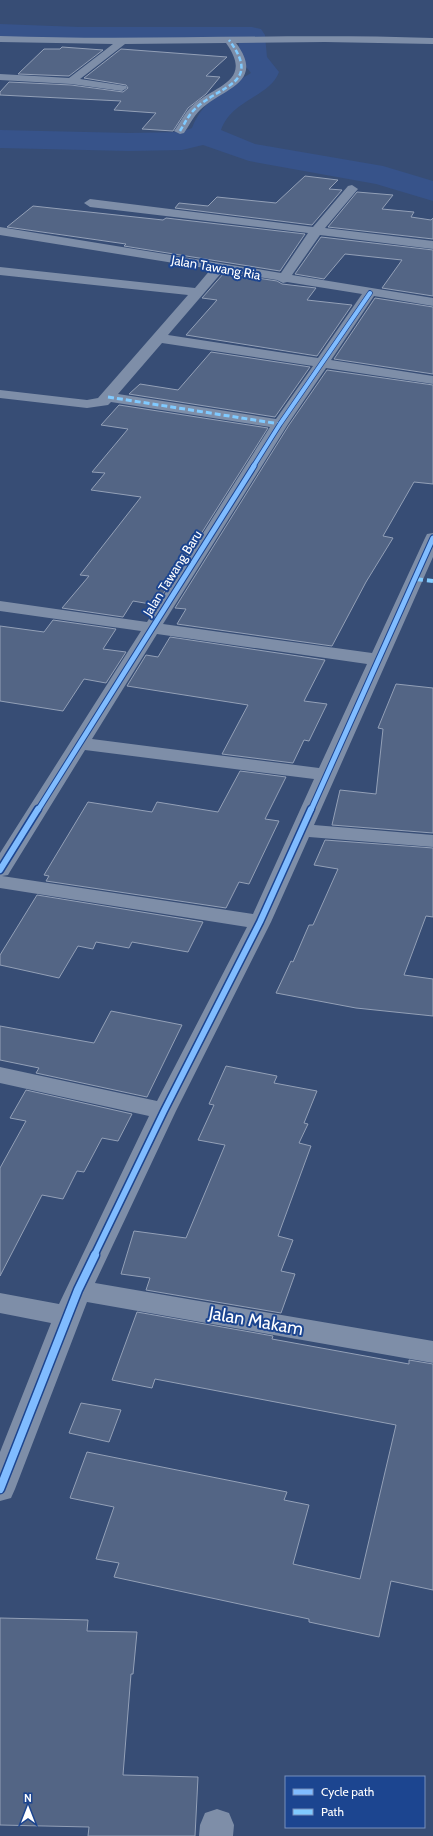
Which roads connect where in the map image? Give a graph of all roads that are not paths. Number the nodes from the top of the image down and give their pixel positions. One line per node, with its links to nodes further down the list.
1 (0, 39): 3 (street)
2 (229, 40): 3 (street); 4 (street); 8 (street)
3 (123, 41): 6 (street)
4 (433, 41)
5 (0, 77): 6 (street)
6 (71, 81): 7 (street)
7 (122, 88)
8 (180, 131)
9 (352, 189): 12 (street)
10 (90, 203): 12 (street)
11 (0, 231): 14 (street, Jalan Tawang Ria)
12 (316, 231): 13 (street); 16 (street)
13 (433, 245)
14 (219, 268): 16 (street, Jalan Tawang Ria); 17 (street)
15 (0, 270): 17 (street)
16 (283, 279): 18 (street, Jalan Tawang Ria)
17 (198, 292): 20 (street)
18 (370, 293): 19 (street, Jalan Tawang Ria); 21 (street, Jalan Tawang Baru)
19 (433, 302)
20 (158, 338): 21 (street); 24 (street)
21 (322, 362): 22 (street); 25 (street, Jalan Tawang Baru)
22 (433, 380)
23 (0, 394): 24 (street)
24 (108, 397): 25 (street)
25 (280, 424): 29 (street, Jalan Tawang Baru)
26 (433, 538): 27 (street)
27 (424, 580): 30 (street)
28 (0, 606): 29 (street)
29 (150, 628): 30 (street); 31 (street, Jalan Tawang Baru)
30 (379, 660): 32 (street)
31 (79, 743): 32 (street); 35 (street, Jalan Tawang Baru)
32 (326, 775): 33 (street)
33 (302, 830): 34 (street); 37 (street)
34 (433, 841)
35 (0, 870)
36 (0, 882): 37 (street)
37 (260, 922): 39 (street)
38 (0, 1075): 39 (street)
39 (164, 1111): 40 (street)
40 (78, 1290): 42 (street); 43 (street, Jalan Makam)
41 (0, 1303): 42 (street)
42 (69, 1316): 44 (street)
43 (433, 1352)
44 (0, 1489)

